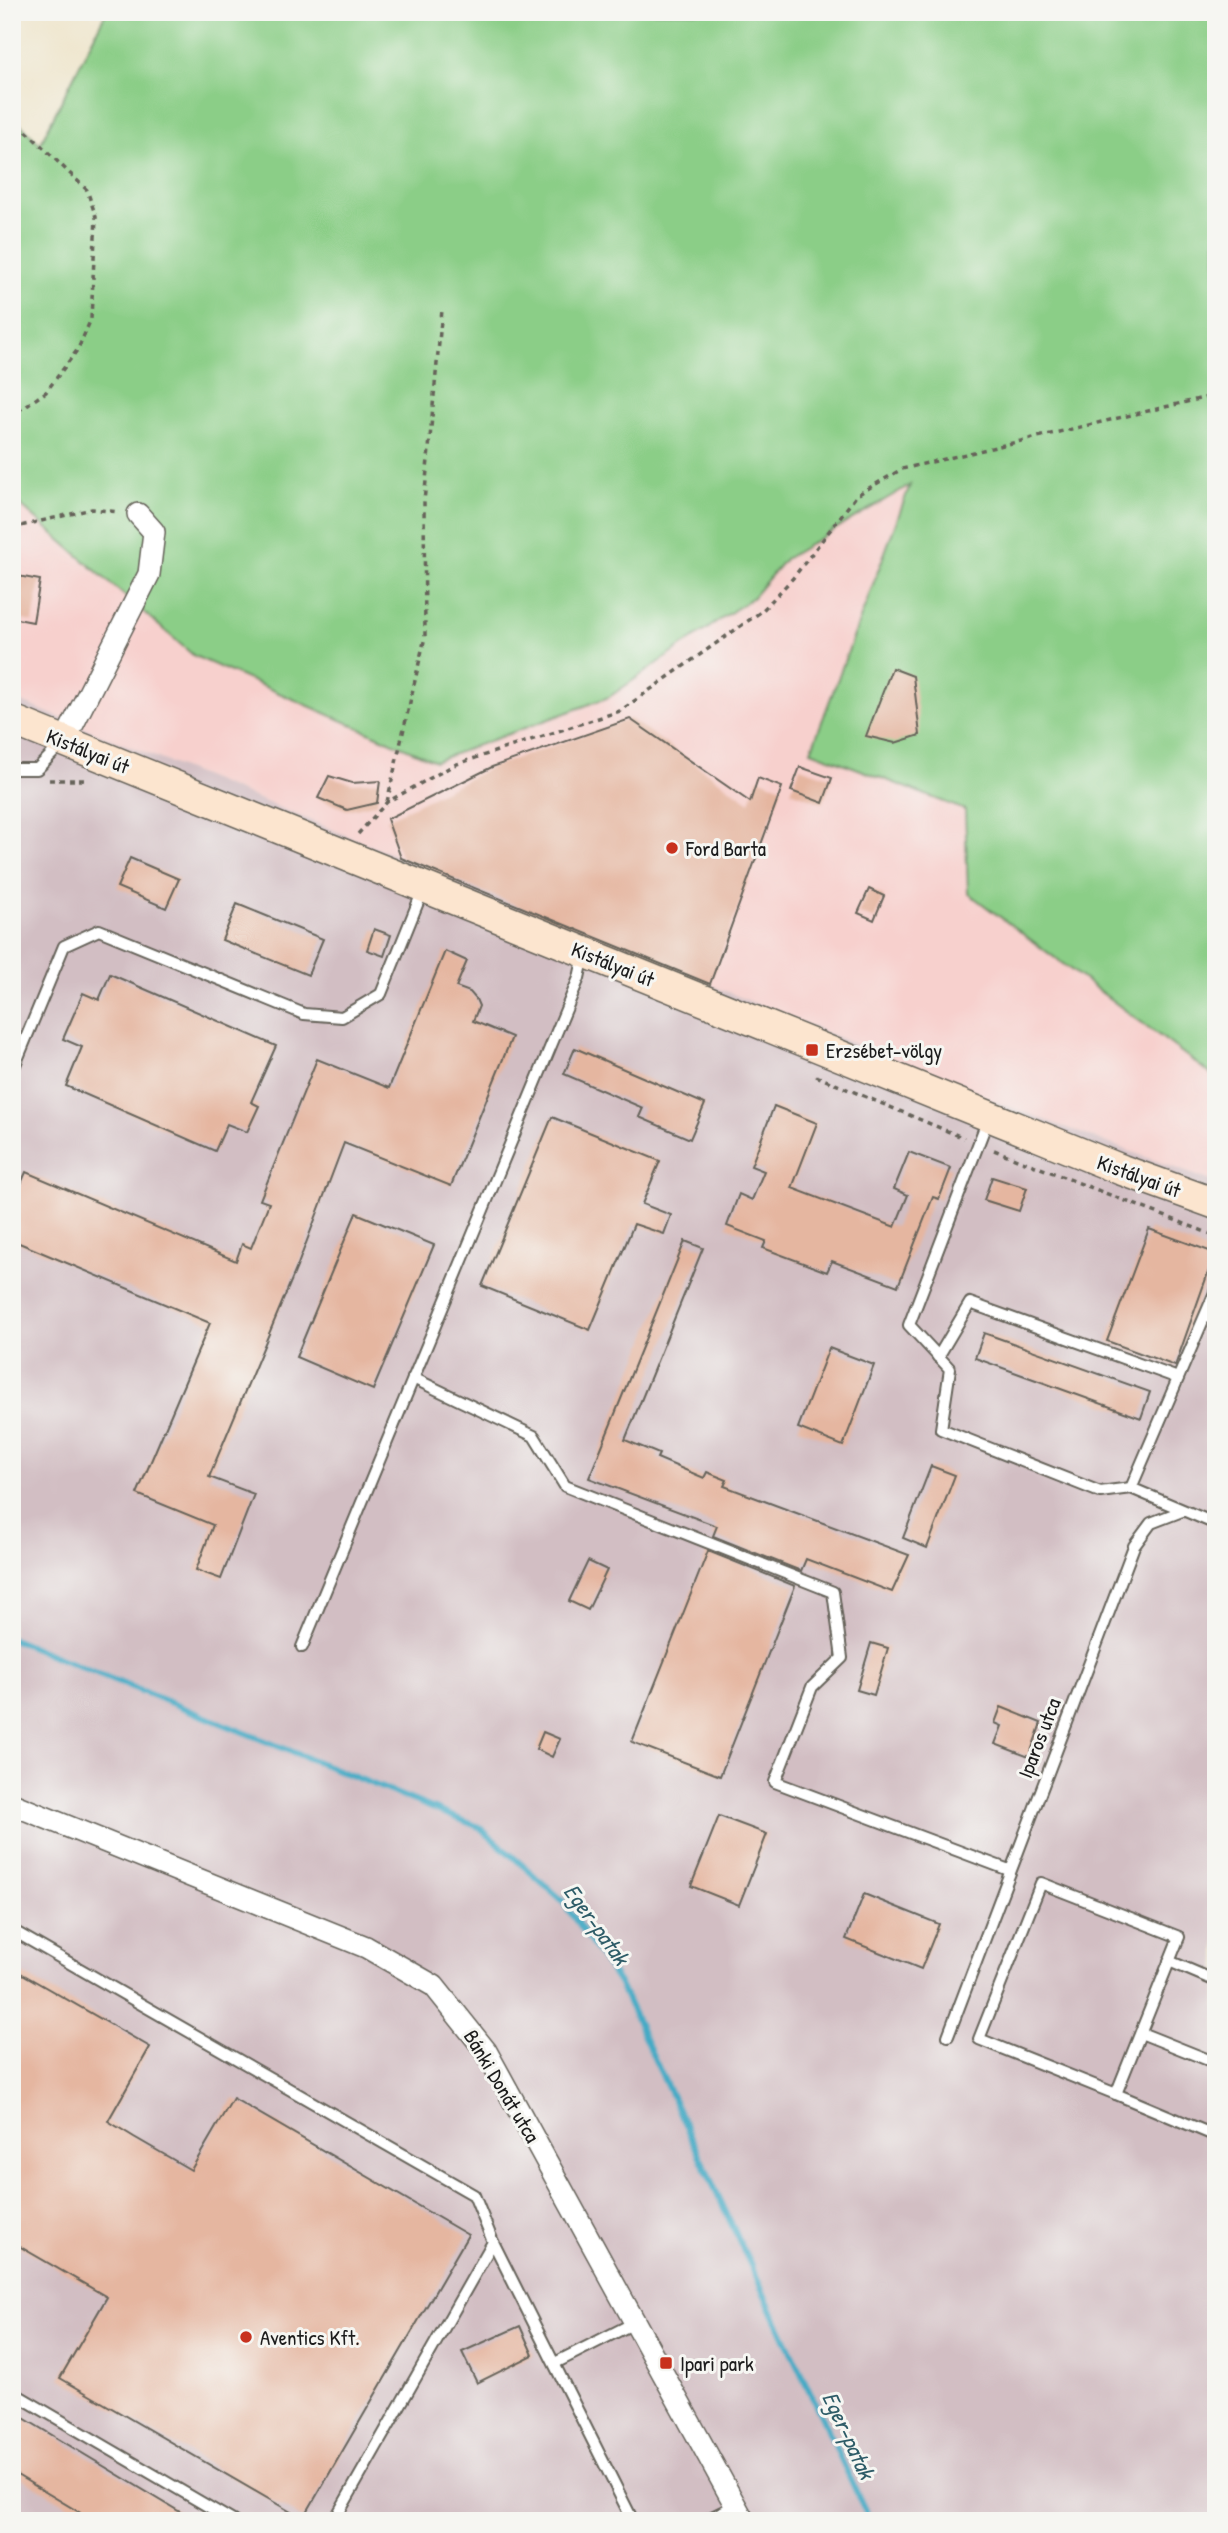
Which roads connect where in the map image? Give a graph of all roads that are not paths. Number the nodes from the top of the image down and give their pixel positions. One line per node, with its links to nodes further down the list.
1 (138, 514): 3 (street)
2 (12, 720): 3 (main road, Kistályai út)
3 (64, 741): 4 (lane); 5 (main road, Kistályai út)
4 (12, 769)
5 (425, 888): 6 (main road, Kistályai út); 7 (lane)
6 (584, 953): 8 (main road, Kistályai út); 12 (lane)
7 (12, 1072)
8 (989, 1117): 9 (main road, Kistályai út); 11 (lane)
9 (1216, 1204)
10 (1216, 1290): 13 (lane)
11 (938, 1357): 13 (lane); 14 (lane)
12 (413, 1378): 17 (lane); 19 (lane)
13 (1178, 1378): 14 (lane)
14 (1131, 1488): 15 (lane)
15 (1182, 1511): 16 (lane); 19 (lane, Iparos utca)
16 (1216, 1524)
17 (302, 1647)
18 (12, 1804): 29 (street, Bánki Donát utca)
19 (1009, 1870): 24 (lane, Iparos utca)
20 (12, 1930): 28 (lane)
21 (1169, 1961): 22 (lane); 23 (lane); 26 (lane)
22 (1216, 1981)
23 (1140, 2033): 25 (lane); 26 (lane)
24 (948, 2036)
25 (1216, 2063)
26 (1116, 2094): 27 (lane)
27 (1216, 2136)
28 (492, 2242): 30 (lane); 34 (lane)
29 (637, 2321): 30 (lane); 32 (street, Bánki Donát utca)
30 (555, 2363): 35 (lane)
31 (12, 2392): 33 (lane)
32 (740, 2513): 36 (lane)
33 (233, 2521)
34 (334, 2521)
35 (634, 2521)
36 (704, 2521)

